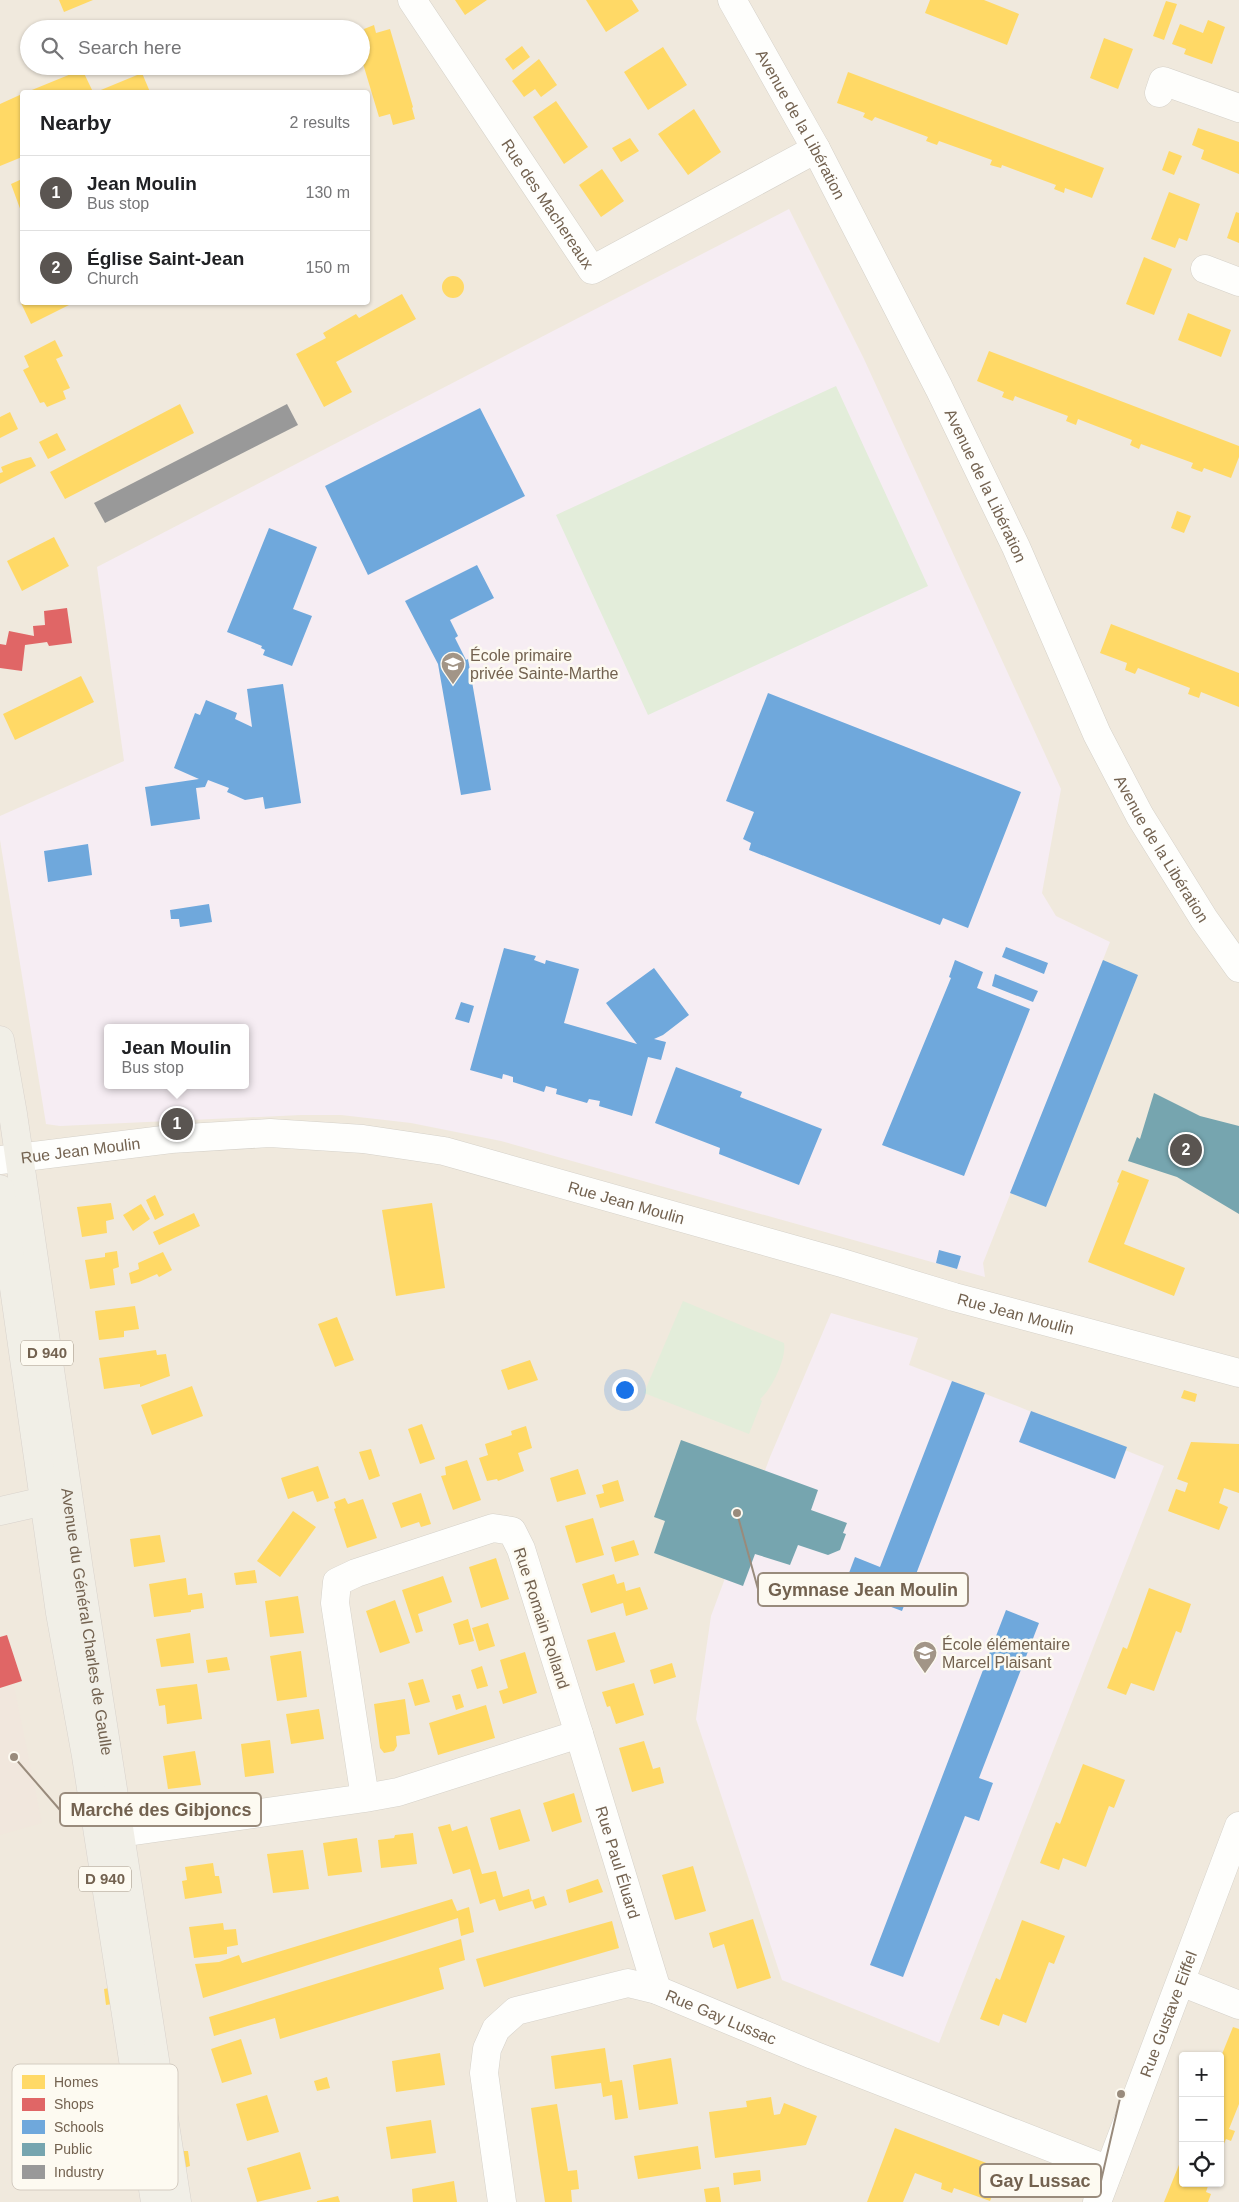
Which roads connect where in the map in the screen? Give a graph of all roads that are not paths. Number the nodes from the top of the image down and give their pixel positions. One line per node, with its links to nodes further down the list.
1 (412, 0): 5 (street, Rue des Machereaux)
2 (732, 0): 5 (street, Avenue de la Libération)
3 (1159, 93): 4 (street)
4 (1239, 108)
5 (816, 149): 8 (street, Avenue de la Libération)
6 (1205, 269): 7 (street)
7 (1239, 282)
8 (1239, 968)
9 (0, 1040): 10 (main road, Avenue du Général Charles de Gaulle / D 940)
10 (9, 1158): 11 (main road, Avenue du Général Charles de Gaulle / D 940); 12 (street, Rue Jean Moulin)
11 (7, 1200): 13 (main road, Avenue du Général Charles de Gaulle / D 940)
12 (1239, 1373)
13 (56, 1498): 14 (main road); 18 (main road, Avenue du Général Charles de Gaulle / D 940)
14 (0, 1511)
15 (579, 1734): 16 (street); 16 (street, Rue Romain Rolland); 20 (street, Rue Paul Éluard)
16 (365, 1798): 18 (street)
17 (1239, 1826): 19 (street, Rue Gustave Eiffel)
18 (109, 1834): 22 (main road, Avenue du Général Charles de Gaulle / D 940); 23 (main road, Avenue du Général Charles de Gaulle / D 940)
19 (1181, 1982): 21 (street); 24 (street, Rue Gustave Eiffel)
20 (657, 1990): 24 (street, Rue Gay Lussac); 25 (street, Rue Gay Lussac)
21 (1239, 2005)
22 (138, 2064)
23 (152, 2064)
24 (1109, 2170): 26 (street, Rue Gustave Eiffel)
25 (502, 2202)
26 (1097, 2202)

